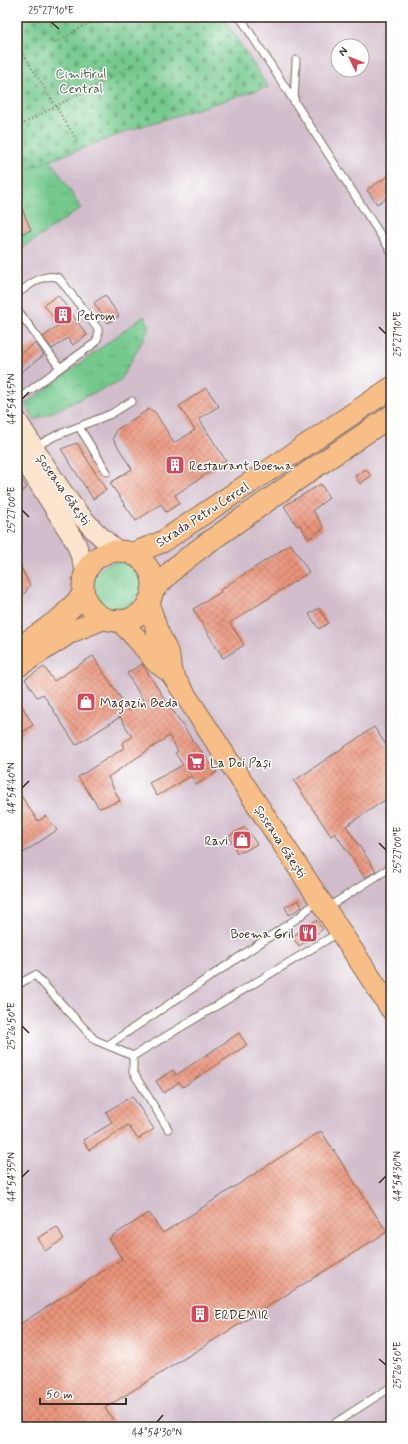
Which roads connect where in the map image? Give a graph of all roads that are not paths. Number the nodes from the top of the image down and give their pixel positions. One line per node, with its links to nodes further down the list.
1 (240, 17): 3 (lane)
2 (296, 60): 3 (lane)
3 (294, 101): 4 (lane)
4 (391, 251)
5 (17, 294): 7 (lane)
6 (17, 309): 7 (lane)
7 (60, 368): 9 (lane)
8 (391, 388): 16 (main road, Strada Petru Cercel)
9 (17, 400)
10 (132, 401): 13 (lane)
11 (391, 416): 19 (main road, Strada Petru Cercel)
12 (17, 420): 14 (main road, Șoseaua Găești)
13 (79, 427): 14 (lane); 15 (lane)
14 (26, 448): 16 (main road, Șoseaua Găești); 17 (main road, Șoseaua Găești)
15 (107, 472)
16 (124, 553): 17 (main road); 19 (main road)
17 (86, 572): 18 (main road)
18 (84, 594): 20 (main road); 21 (main road)
19 (150, 597): 20 (main road); 23 (main road)
20 (112, 619): 22 (main road); 23 (main road)
21 (17, 649)
22 (17, 667)
23 (171, 673): 25 (main road, Șoseaua Găești)
24 (391, 867): 25 (lane)
25 (322, 905): 26 (main road, Șoseaua Găești); 29 (lane)
26 (340, 932): 28 (main road, Șoseaua Găești); 30 (lane)
27 (17, 986): 29 (lane)
28 (391, 1009)
29 (108, 1045): 30 (lane)
30 (133, 1056): 31 (lane)
31 (168, 1129)
32 (391, 1388): 33 (lane)
33 (329, 1427)

